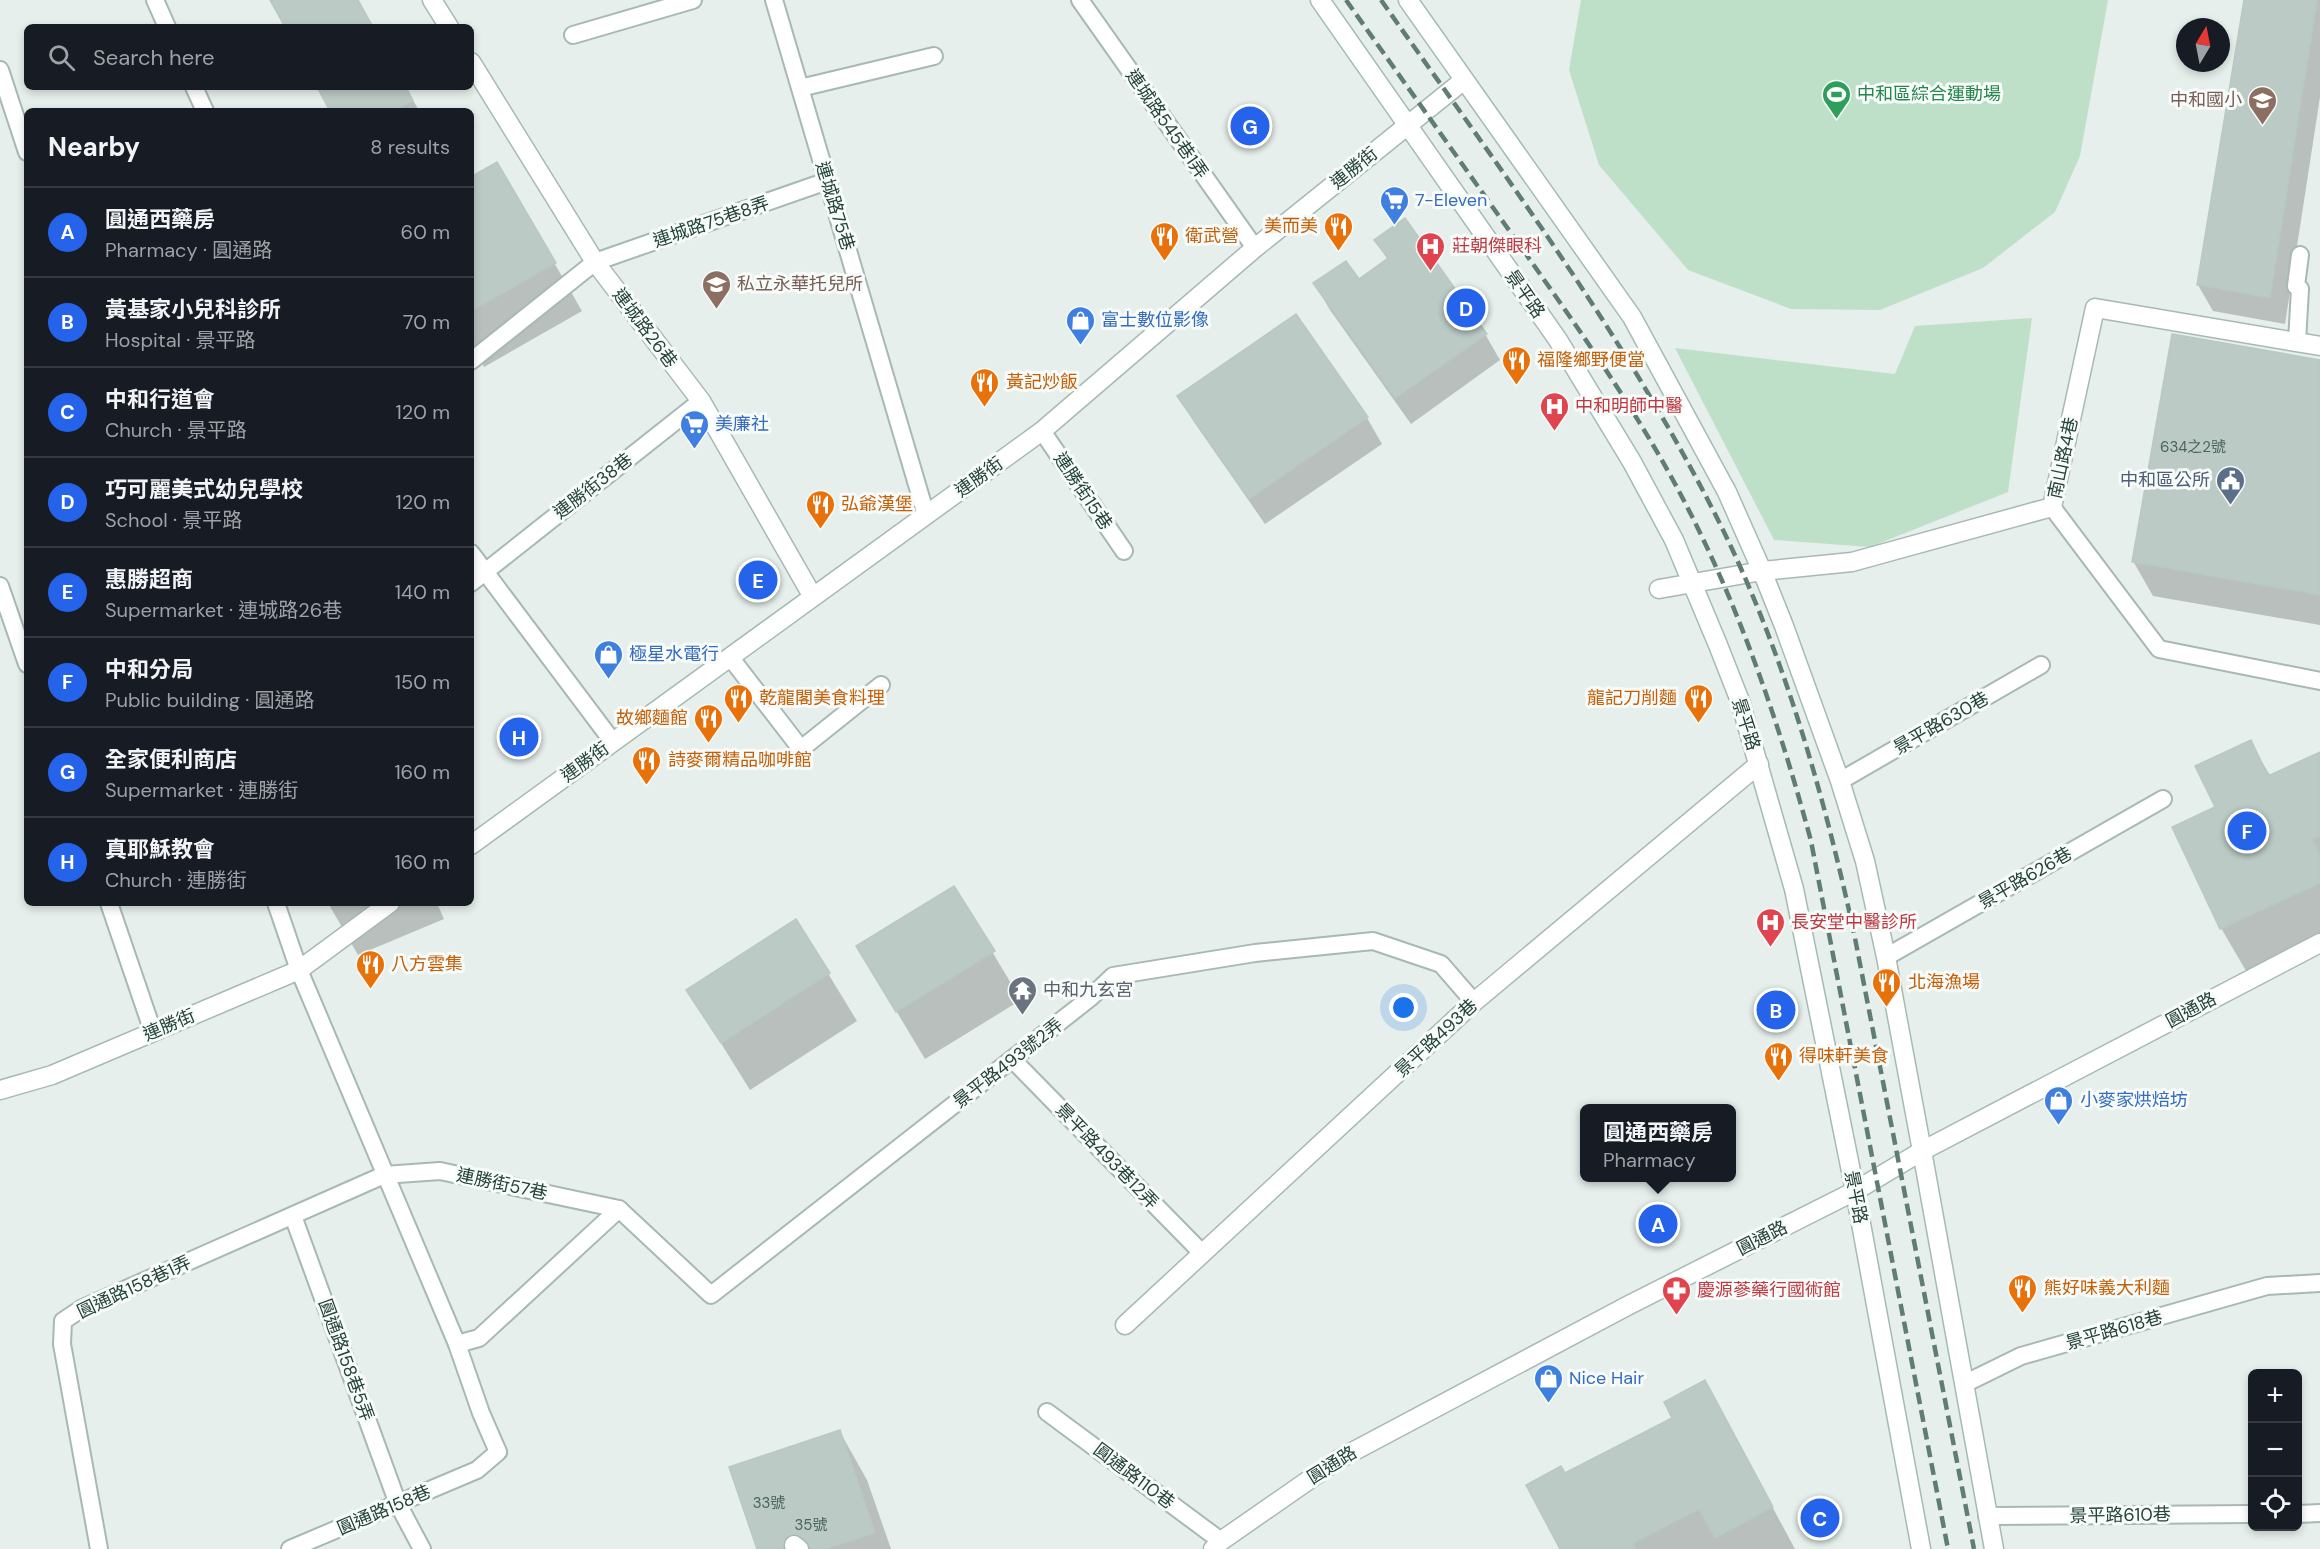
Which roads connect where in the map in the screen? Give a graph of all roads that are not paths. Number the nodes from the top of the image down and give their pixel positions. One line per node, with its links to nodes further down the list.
1 (155, 0): 8 (lane)
2 (432, 0): 9 (street)
3 (693, 0): 10 (lane)
4 (774, 0): 15 (lane, 連城路75巷)
5 (1080, 0): 21 (lane, 連城路545巷1弄)
6 (1320, 0): 18 (street, 景平路)
7 (1408, 0): 14 (street)
8 (166, 24)
9 (447, 24)
10 (573, 35)
11 (934, 56): 15 (lane)
12 (474, 67): 23 (street, 連城路26巷)
13 (0, 70): 19 (lane)
14 (1464, 80): 18 (street, 連勝街); 33 (street)
15 (800, 88): 20 (lane, 連城路75巷)
16 (195, 90): 17 (lane)
17 (204, 108)
18 (1406, 126): 21 (street, 連勝街); 36 (street, 景平路)
19 (24, 143)
20 (827, 181): 23 (lane, 連城路75巷8弄); 30 (lane, 連城路75巷)
21 (1256, 248): 28 (street, 連勝街)
22 (2300, 255): 24 (lane)
23 (595, 262): 26 (lane); 27 (street, 連城路26巷)
24 (2297, 342): 25 (street, 南山路4巷); 29 (street, 南山路4巷)
25 (2320, 346)
26 (474, 359)
27 (701, 401): 34 (lane, 連勝街38巷); 39 (street, 連城路26巷)
28 (1042, 430): 30 (street, 連勝街); 31 (lane, 連勝街15巷)
29 (2052, 507): 33 (street, 南山路4巷); 43 (lane)
30 (926, 515): 39 (street, 連勝街)
31 (1124, 551)
32 (474, 557): 34 (lane)
33 (1762, 571): 36 (street, 南山路4巷); 47 (street)
34 (486, 572): 35 (lane, 連勝街38巷); 45 (lane)
35 (474, 581)
36 (1692, 583): 38 (street, 南山路4巷); 46 (street, 景平路)
37 (0, 586): 40 (lane)
38 (1659, 589)
39 (813, 597): 41 (street, 連勝街)
40 (24, 655)
41 (730, 657): 44 (lane); 45 (street, 連勝街)
42 (2041, 665): 47 (lane, 景平路630巷)
43 (2320, 681)
44 (881, 685)
45 (613, 742): 49 (street, 連勝街)
46 (1759, 764): 56 (street, 景平路493巷); 62 (street, 景平路)
47 (1840, 781): 54 (street)
48 (2163, 799): 54 (lane, 景平路626巷)
49 (474, 842)
50 (110, 906): 57 (lane)
51 (277, 906): 55 (lane)
52 (386, 906): 55 (street, 連勝街)
53 (2320, 943): 60 (street, 圓通路)
54 (1886, 957): 60 (street)
55 (299, 970): 57 (street, 連勝街); 61 (lane)
56 (1474, 1002): 58 (lane, 景平路493號2弄); 65 (street, 景平路493巷)
57 (153, 1032): 59 (street, 連勝街)
58 (1012, 1059): 63 (lane, 景平路493號2弄); 65 (lane, 景平路493巷12弄)
59 (0, 1090)
60 (1922, 1151): 62 (street, 圓通路); 69 (street)
61 (384, 1175): 63 (lane, 連勝街57巷); 64 (lane, 圓通路158巷1弄); 68 (lane)
62 (1855, 1191): 76 (street, 圓通路); 80 (street, 景平路)
63 (619, 1209): 68 (lane)
64 (293, 1216): 71 (lane, 圓通路158巷5弄); 77 (lane, 圓通路158巷1弄)
65 (1202, 1253): 67 (street, 景平路493巷)
66 (2320, 1283): 69 (lane, 景平路618巷)
67 (1125, 1325)
68 (457, 1344): 71 (lane, 圓通路158巷)
69 (1964, 1384): 75 (street)
70 (1047, 1412): 76 (lane, 圓通路110巷)
71 (398, 1504): 78 (lane, 圓通路158巷); 79 (lane, 圓通路158巷5弄)
72 (2320, 1513): 74 (lane)
73 (2248, 1514): 75 (lane, 景平路610巷)
74 (2302, 1514)
75 (1987, 1516): 81 (street)
76 (1222, 1546)
77 (99, 1549)
78 (290, 1549)
79 (422, 1549)
80 (1921, 1549)
81 (1994, 1549)

